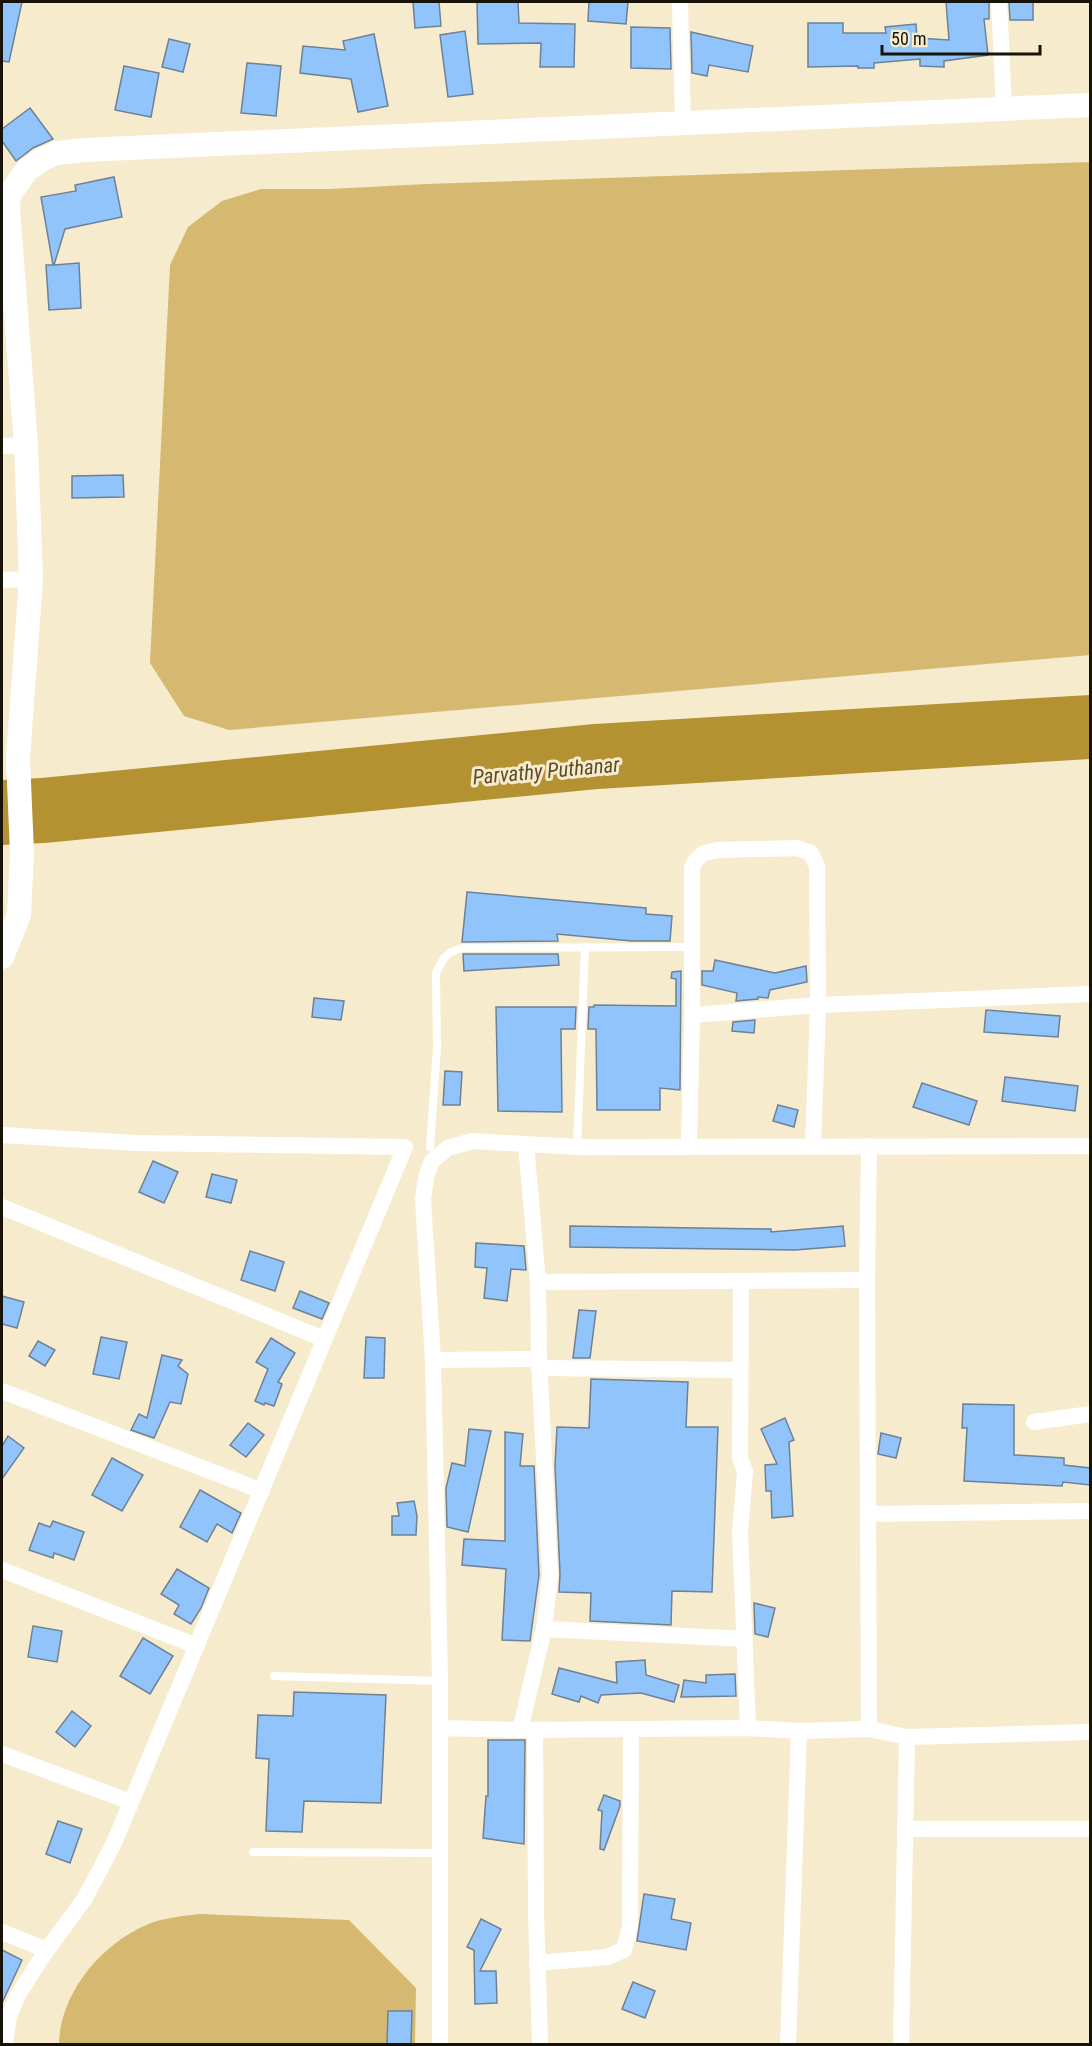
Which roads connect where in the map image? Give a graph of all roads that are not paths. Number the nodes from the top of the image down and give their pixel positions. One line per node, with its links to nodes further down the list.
1 (680, 2): 5 (street)
2 (999, 2): 4 (street)
3 (1090, 105): 4 (main road)
4 (1004, 109): 5 (main road)
5 (683, 123): 6 (main road)
6 (4, 184): 7 (main road)
7 (26, 444): 8 (street); 9 (main road)
8 (2, 446)
9 (31, 579): 10 (street); 13 (main road)
10 (2, 580)
11 (585, 947): 12 (lane); 19 (lane); 24 (lane)
12 (692, 947): 15 (street); 16 (street)
13 (2, 957)
14 (1090, 994): 15 (street)
15 (818, 1005): 16 (street); 21 (street)
16 (692, 1015): 20 (street)
17 (2, 1135): 30 (street)
18 (526, 1144): 19 (street); 25 (street); 28 (street)
19 (577, 1146): 20 (street)
20 (689, 1146): 21 (street)
21 (813, 1146): 22 (street)
22 (869, 1146): 23 (street); 27 (street)
23 (1090, 1146)
24 (430, 1147): 25 (street)
25 (448, 1148): 31 (street)
26 (2, 1207): 30 (street)
27 (867, 1280): 29 (street); 39 (street)
28 (538, 1282): 29 (street); 32 (street)
29 (741, 1282): 33 (street)
30 (324, 1339): 37 (street)
31 (433, 1360): 32 (street); 45 (street)
32 (539, 1363): 33 (street); 41 (street)
33 (740, 1370): 42 (street)
34 (2, 1391): 37 (street)
35 (1090, 1414): 36 (street)
36 (1034, 1422)
37 (262, 1491): 43 (street)
38 (1090, 1511): 39 (street)
39 (868, 1514): 50 (street)
40 (2, 1570): 43 (street)
41 (544, 1629): 42 (street); 48 (street)
42 (745, 1639): 47 (street)
43 (197, 1646): 55 (street)
44 (274, 1676): 45 (lane)
45 (440, 1682): 46 (street)
46 (440, 1728): 48 (street); 59 (street)
47 (748, 1728): 49 (street); 51 (street)
48 (527, 1730): 49 (street); 62 (street)
49 (632, 1730): 62 (street)
50 (869, 1730): 51 (street); 53 (street)
51 (799, 1731): 66 (street)
52 (1090, 1732): 53 (street)
53 (907, 1737): 56 (street)
54 (2, 1754): 55 (street)
55 (131, 1802): 61 (street)
56 (905, 1829): 57 (street); 67 (street)
57 (1090, 1829)
58 (253, 1852): 59 (lane)
59 (440, 1853): 64 (street)
60 (2, 1932): 61 (street)
61 (47, 1950): 63 (street)
62 (537, 1963): 65 (street)
63 (5, 2044)
64 (440, 2044)
65 (540, 2044)
66 (788, 2044)
67 (902, 2044)

